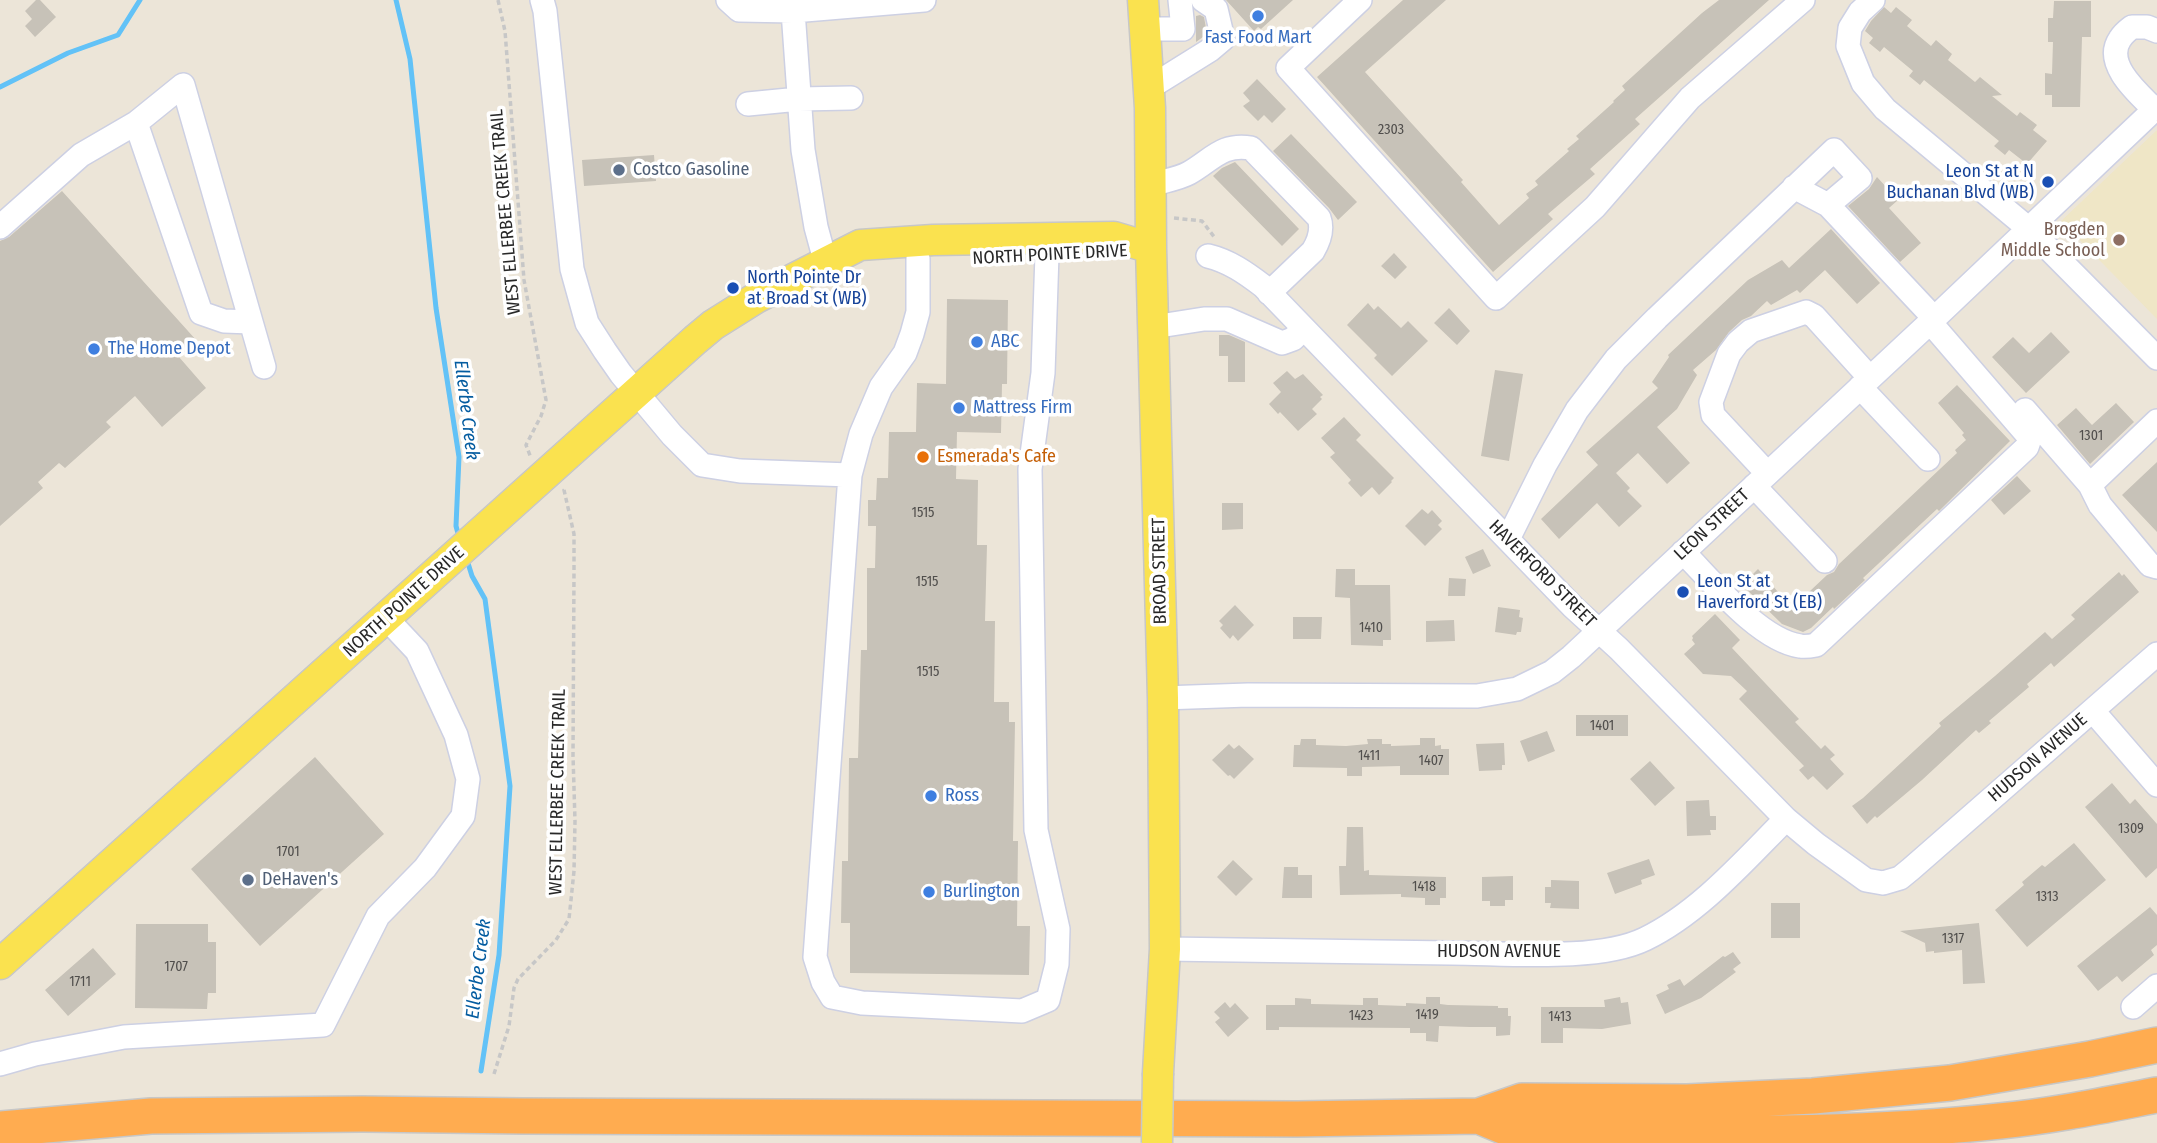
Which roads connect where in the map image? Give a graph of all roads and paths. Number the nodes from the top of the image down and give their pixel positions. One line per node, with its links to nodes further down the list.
1 (498, 0): 43 (path, WEST ELLERBEE CREEK TRAIL)
2 (542, 0): 41 (street)
3 (728, 0): 11 (street)
4 (924, 0): 11 (street)
5 (1143, 0): 12 (main road, BROAD STREET)
6 (1180, 0): 13 (street)
7 (1203, 0): 15 (street)
8 (1360, 0): 9 (street)
9 (1803, 0)
10 (1873, 0): 27 (street)
11 (793, 11): 18 (street)
12 (1145, 29): 13 (street); 16 (main road, BROAD STREET)
13 (1183, 29): 15 (street)
14 (2157, 31): 20 (street)
15 (1195, 60): 16 (street)
16 (1149, 88): 22 (main road, BROAD STREET)
17 (851, 98): 18 (street)
18 (799, 99): 19 (street); 32 (street)
19 (748, 104)
20 (2156, 108): 27 (street, LEON STREET)
21 (136, 123): 26 (street); 35 (street); 35 (street)
22 (1151, 185): 28 (main road, BROAD STREET); 33 (street)
23 (1794, 187): 24 (street); 24 (street); 49 (street)
24 (1828, 205): 34 (street)
25 (1174, 218): 30 (path)
26 (0, 227)
27 (2029, 229): 34 (street, LEON STREET); 38 (street)
28 (1151, 248): 29 (main road, NORTH POINTE DRIVE); 32 (main road, NORTH POINTE DRIVE); 36 (main road, BROAD STREET)
29 (1047, 254): 31 (main road, NORTH POINTE DRIVE); 45 (street)
30 (1213, 257): 33 (street, HAVERFORD STREET)
31 (919, 259): 32 (main road, NORTH POINTE DRIVE); 45 (street)
32 (826, 264): 41 (main road, NORTH POINTE DRIVE)
33 (1269, 293): 37 (street, HAVERFORD STREET)
34 (1935, 318): 40 (street, LEON STREET); 47 (street); 50 (street)
35 (251, 322): 39 (street)
36 (1153, 327): 37 (street); 56 (main road, BROAD STREET)
37 (1303, 329): 49 (street, HAVERFORD STREET)
38 (2157, 358)
39 (264, 367)
40 (1865, 382): 44 (street); 46 (street, LEON STREET); 46 (street)
41 (637, 393): 45 (street); 53 (main road, NORTH POINTE DRIVE)
42 (2157, 421): 47 (street)
43 (531, 458)
44 (1928, 459)
45 (850, 475)
46 (1760, 479): 50 (street, LEON STREET); 51 (street)
47 (2090, 485): 52 (street)
48 (564, 490): 67 (path, WEST ELLERBEE CREEK TRAIL)
49 (1508, 540): 54 (street, HAVERFORD STREET)
50 (1683, 552): 54 (street, LEON STREET)
51 (1825, 561)
52 (2157, 567)
53 (386, 618): 62 (main road, NORTH POINTE DRIVE); 66 (street)
54 (1598, 630): 56 (street, LEON STREET); 59 (street, HAVERFORD STREET)
55 (2157, 654): 57 (street, HUDSON AVENUE)
56 (1163, 698): 61 (main road, BROAD STREET)
57 (2093, 711): 58 (street); 60 (street, HUDSON AVENUE)
58 (2157, 785)
59 (1786, 820): 60 (street, HAVERFORD STREET); 61 (street, HUDSON AVENUE)
60 (1883, 883)
61 (1165, 949): 71 (main road, BROAD STREET, bridge)
62 (0, 964)
63 (2157, 986): 64 (street)
64 (2133, 1006)
65 (2157, 1045): 69 (highway)
66 (0, 1064)
67 (494, 1073)
68 (2157, 1095): 69 (highway)
69 (1479, 1116): 70 (highway)
70 (0, 1129)
71 (1157, 1143)

